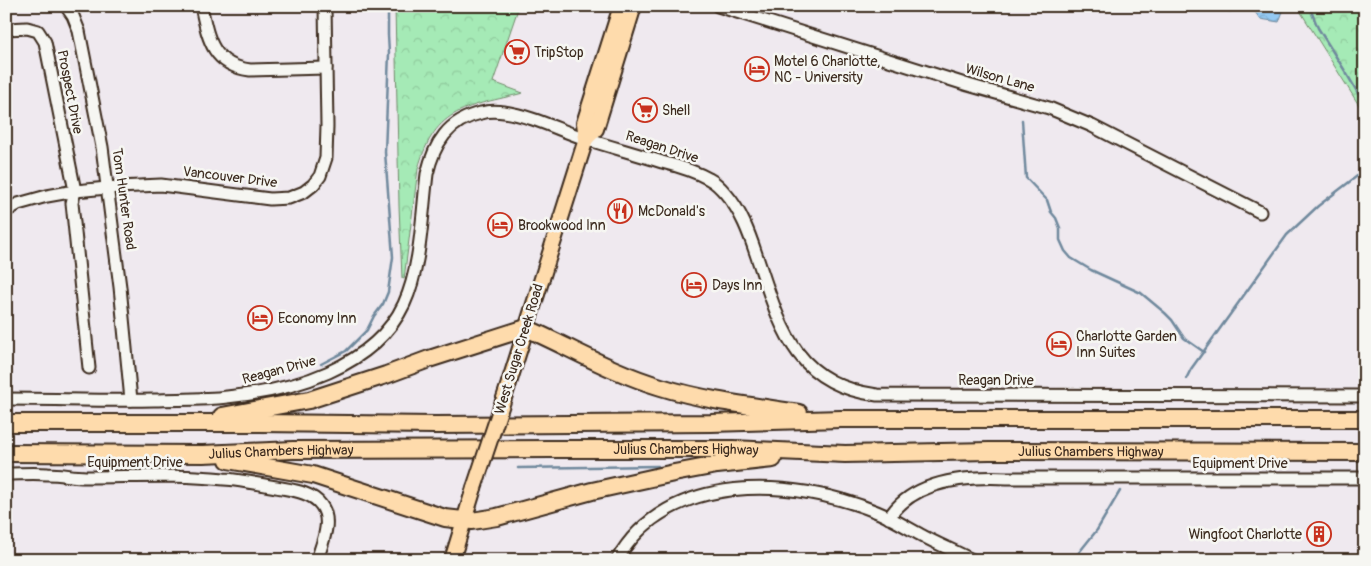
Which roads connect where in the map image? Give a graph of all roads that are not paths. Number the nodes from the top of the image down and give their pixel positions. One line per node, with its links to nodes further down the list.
1 (66, 6): 10 (street, Tom Hunter Road)
2 (202, 6): 8 (street)
3 (325, 6): 8 (street, Vancouver Drive)
4 (621, 6): 9 (main road, West Sugar Creek Road)
5 (634, 6): 9 (main road, West Sugar Creek Road)
6 (718, 6): 13 (street, Wilson Lane)
7 (6, 29): 11 (street, Prospect Drive)
8 (326, 68): 10 (street, Vancouver Drive)
9 (586, 139): 14 (main road, West Sugar Creek Road); 16 (street, Reagan Drive); 18 (street, Reagan Drive)
10 (107, 188): 11 (street); 18 (street, Tom Hunter Road)
11 (75, 191): 12 (street); 15 (street, Prospect Drive)
12 (6, 211)
13 (1260, 212)
14 (526, 328): 19 (highway); 22 (highway); 30 (main road, West Sugar Creek Road, bridge)
15 (89, 368)
16 (1365, 396)
17 (6, 399): 18 (street, Reagan Drive)
18 (130, 400)
19 (841, 419): 20 (highway, Julius Chambers Highway); 22 (highway, Julius Chambers Highway)
20 (1365, 419)
21 (6, 423): 22 (highway, Julius Chambers Highway)
22 (184, 423)
23 (1365, 452): 26 (highway, Julius Chambers Highway)
24 (6, 453): 25 (highway, Julius Chambers Highway)
25 (190, 454): 26 (highway, Julius Chambers Highway); 30 (highway)
26 (846, 454): 30 (highway)
27 (6, 474): 31 (street, Equipment Drive)
28 (1365, 478): 29 (street, Equipment Drive)
29 (889, 518): 33 (street); 34 (street)
30 (464, 521): 32 (main road, West Sugar Creek Road)
31 (317, 560)
32 (452, 560)
33 (617, 560)
34 (972, 560)

